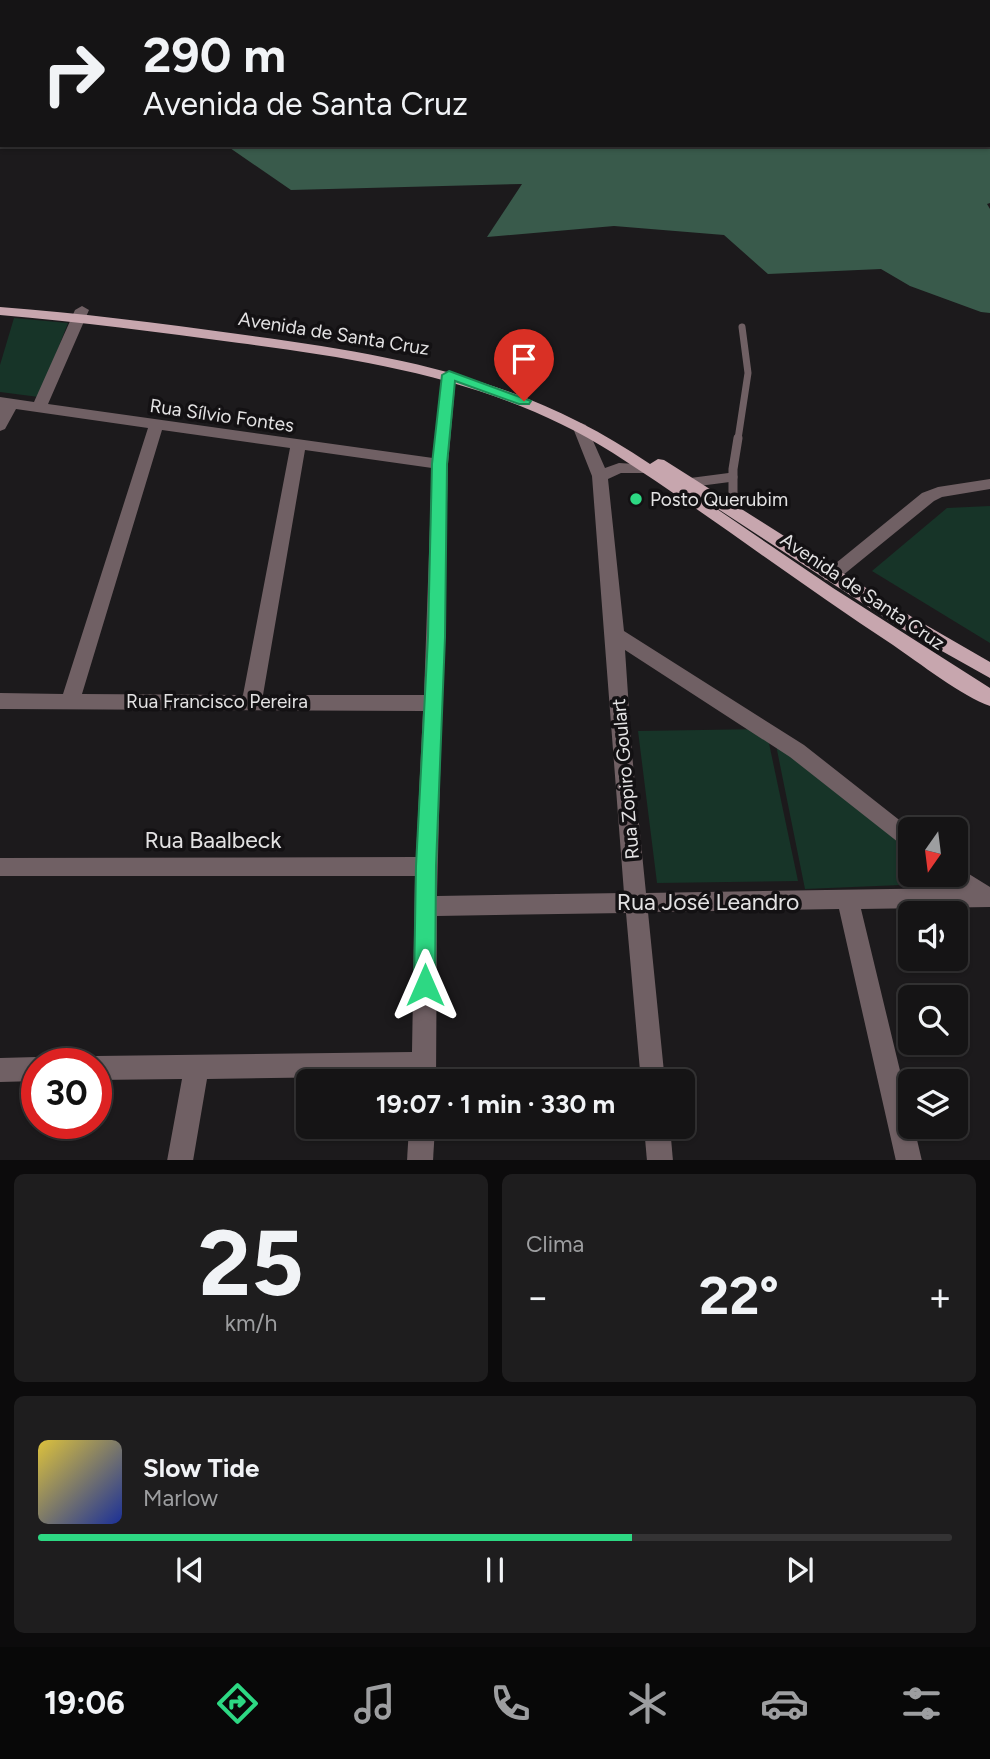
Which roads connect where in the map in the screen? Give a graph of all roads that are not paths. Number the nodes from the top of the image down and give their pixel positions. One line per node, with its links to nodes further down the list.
1 (0, 302): 3 (main road, Avenida de Santa Cruz)
2 (0, 311): 3 (main road, Avenida de Santa Cruz)
3 (80, 314): 5 (main road, Avenida de Santa Cruz); 7 (street); 16 (main road, Avenida de Santa Cruz)
4 (742, 327): 15 (lane)
5 (449, 375): 10 (main road, Avenida de Santa Cruz); 12 (street)
6 (5, 402): 7 (street, Rua Sílvio Fontes); 9 (street)
7 (39, 407): 8 (street, Rua Sílvio Fontes)
8 (156, 425): 11 (street, Rua Sílvio Fontes); 23 (street)
9 (0, 426)
10 (580, 428): 13 (main road, Avenida de Santa Cruz); 14 (street, Rua Zopiro Goulart)
11 (298, 446): 12 (street, Rua Sílvio Fontes); 24 (street)
12 (439, 464): 26 (street)
13 (645, 469): 14 (street); 22 (main road, Avenida de Santa Cruz)
14 (600, 476): 20 (street, Rua Zopiro Goulart)
15 (733, 477): 16 (lane); 18 (lane)
16 (688, 482): 18 (main road, Avenida de Santa Cruz)
17 (990, 484): 19 (street)
18 (733, 512): 19 (main road, Avenida de Santa Cruz)
19 (831, 576): 21 (main road, Avenida de Santa Cruz)
20 (615, 634): 27 (street); 33 (street, Rua Zopiro Goulart)
21 (990, 671)
22 (990, 698)
23 (71, 700): 24 (street, Rua Francisco Pereira); 25 (street, Rua Francisco Pereira)
24 (252, 700): 26 (street, Rua Francisco Pereira)
25 (0, 701)
26 (433, 703): 28 (street)
27 (898, 831)
28 (426, 866): 29 (street, Rua Baalbeck); 34 (street)
29 (0, 867)
30 (968, 884): 31 (street)
31 (987, 897): 32 (street, Rua José Leandro)
32 (848, 901): 33 (street, Rua José Leandro); 47 (street)
33 (636, 902): 34 (street, Rua José Leandro); 40 (street, Rua Zopiro Goulart)
34 (425, 906): 39 (street)
35 (197, 1066): 36 (street); 38 (street); 44 (street)
36 (112, 1068)
37 (21, 1069): 41 (street)
38 (310, 1069)
39 (424, 1069)
40 (652, 1069)
41 (0, 1070)
42 (421, 1139): 45 (street)
43 (658, 1139): 46 (street)
44 (180, 1160)
45 (420, 1160)
46 (660, 1160)
47 (909, 1160)

